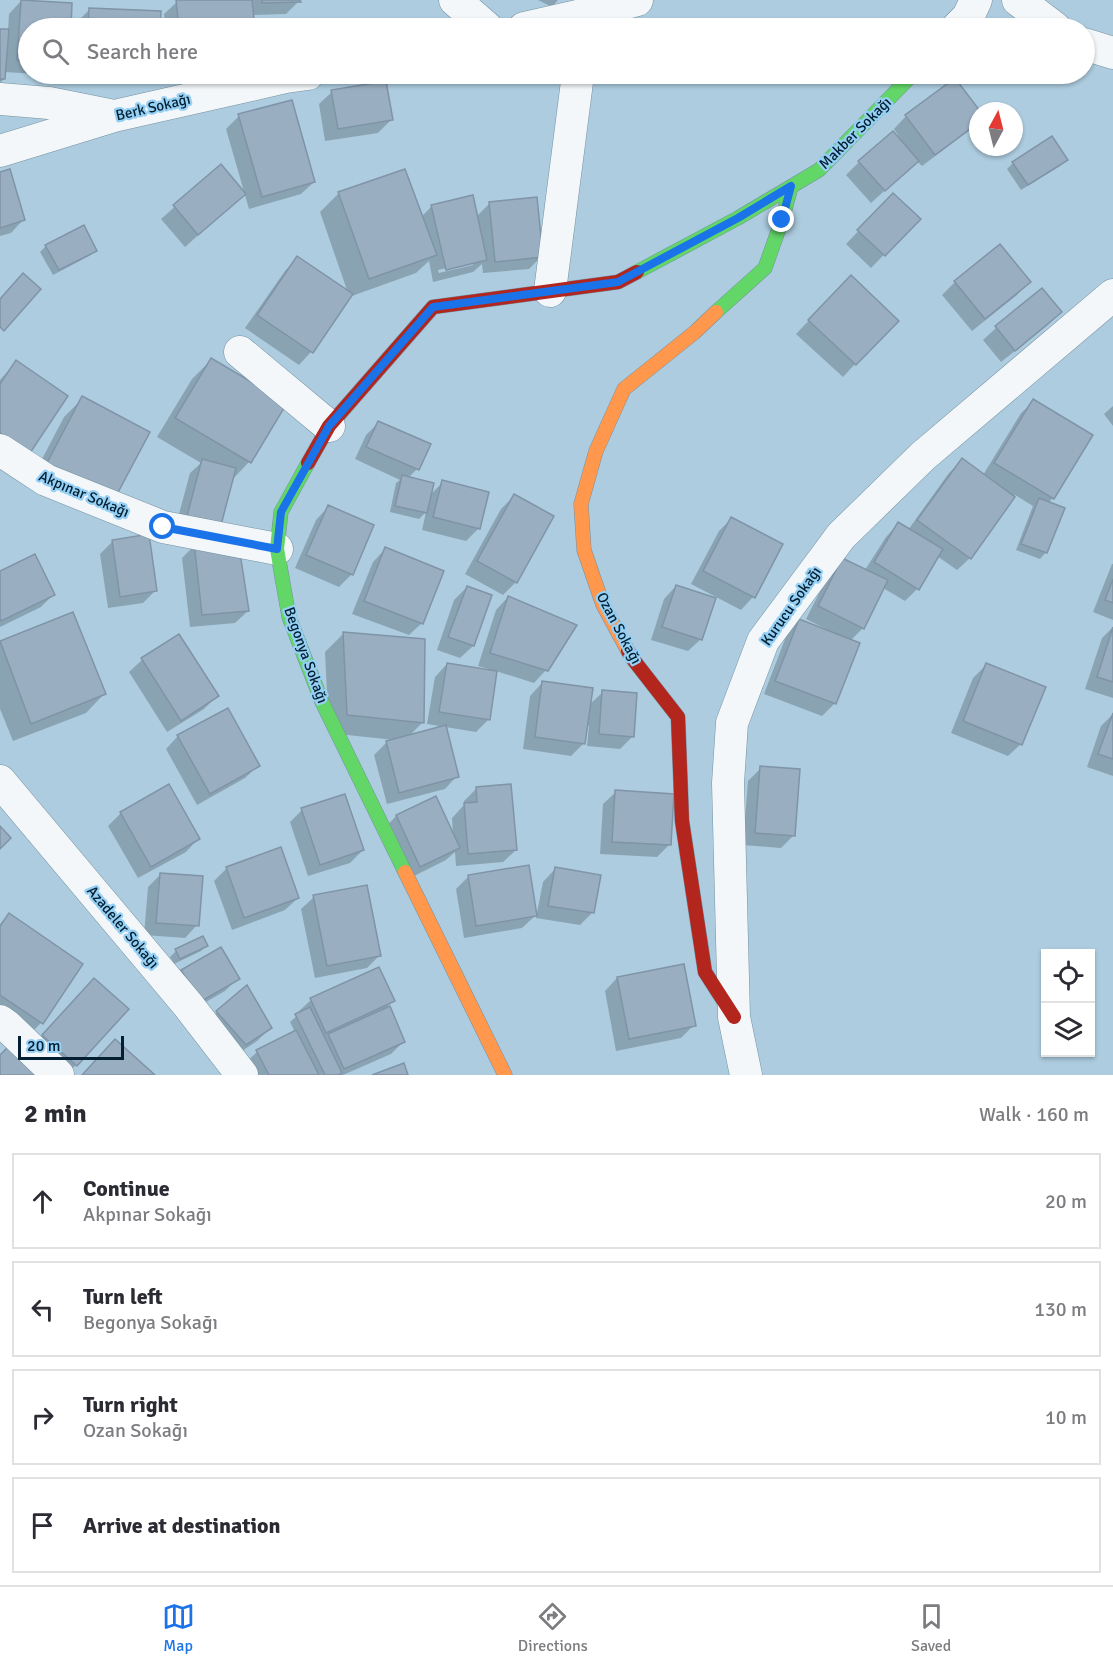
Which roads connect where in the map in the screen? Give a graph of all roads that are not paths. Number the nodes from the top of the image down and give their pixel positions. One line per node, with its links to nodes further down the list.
1 (456, 0): 5 (street)
2 (638, 0): 6 (street)
3 (976, 0): 7 (street)
4 (1018, 0): 8 (street)
5 (476, 18)
6 (593, 18)
7 (967, 18)
8 (1042, 18)
9 (1095, 48): 10 (street)
10 (1113, 53)
11 (252, 84): 15 (street, Berk Sokağı)
12 (578, 84): 18 (street)
13 (903, 84): 17 (street, Makber Sokağı)
14 (0, 99): 15 (street)
15 (114, 116): 16 (street, Berk Sokağı)
16 (0, 151)
17 (791, 186): 18 (street, Begonya Sokağı); 25 (street, Ozan Sokağı)
18 (550, 291): 21 (street, Begonya Sokağı)
19 (1113, 295): 25 (street, Kurucu Sokağı)
20 (240, 352): 21 (street)
21 (329, 426): 23 (street, Begonya Sokağı)
22 (0, 450): 23 (street, Akpınar Sokağı)
23 (277, 549): 29 (street, Begonya Sokağı)
24 (0, 781): 28 (street, Azadeler Sokağı)
25 (734, 1017): 30 (street, Kurucu Sokağı)
26 (0, 1021): 27 (street)
27 (58, 1075)
28 (242, 1075)
29 (505, 1075)
30 (746, 1075)

